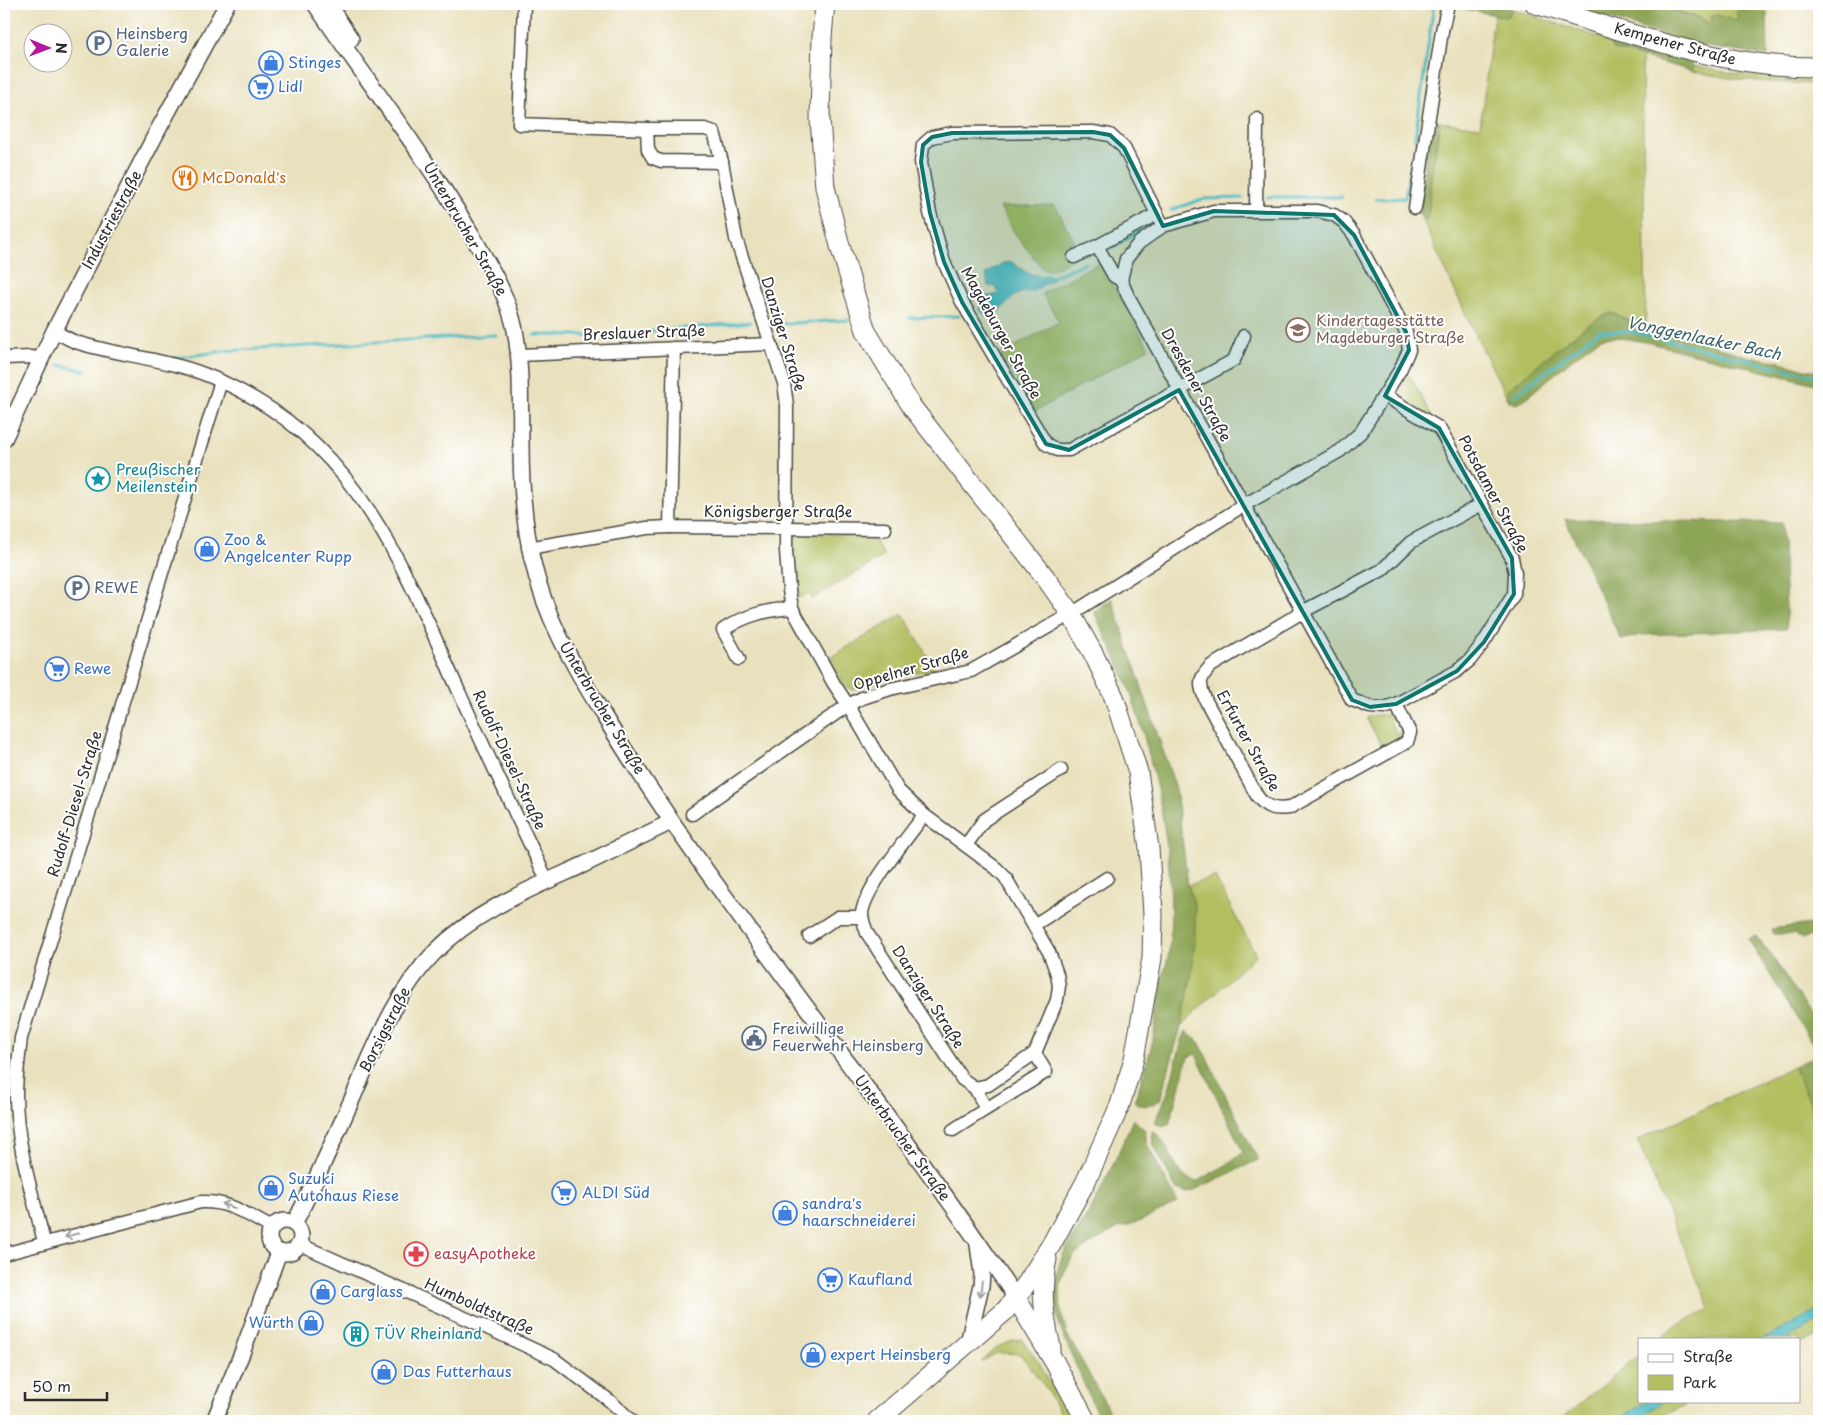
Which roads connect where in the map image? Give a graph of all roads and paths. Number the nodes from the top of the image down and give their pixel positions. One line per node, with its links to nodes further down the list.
1 (228, 4): 20 (street, Industriestraße)
2 (315, 4): 9 (street, Unterbrucher Straße)
3 (328, 4): 9 (street)
4 (524, 4): 11 (street, Danziger Straße)
5 (825, 4): 39 (main road)
6 (1448, 4): 13 (street)
7 (1535, 4): 8 (main road, Kempener Straße)
8 (1819, 67)
9 (372, 83): 24 (street, Unterbrucher Straße)
10 (1258, 119): 14 (street)
11 (647, 129): 12 (street, Danziger Straße); 12 (street)
12 (722, 162): 22 (street, Danziger Straße)
13 (1415, 208)
14 (1256, 210): 16 (street); 29 (street)
15 (1157, 214): 16 (street, Magdeburger Straße); 17 (street); 28 (street, Magdeburger Straße)
16 (1162, 226): 19 (street)
17 (1097, 246): 18 (street); 19 (street, Dresdener Straße)
18 (1074, 257)
19 (1122, 280): 28 (street, Dresdener Straße)
20 (54, 331): 26 (street, Industriestraße); 27 (street, Rudolf-Diesel-Straße)
21 (1244, 336): 28 (street, Magdeburger Straße)
22 (771, 344): 23 (street, Breslauer Straße); 34 (street, Danziger Straße)
23 (674, 348): 24 (street, Breslauer Straße); 33 (street)
24 (519, 355): 36 (street, Unterbrucher Straße)
25 (4, 358): 26 (street)
26 (40, 359): 30 (street, Industriestraße)
27 (221, 381): 49 (street, Rudolf-Diesel-Straße); 60 (street, Rudolf-Diesel-Straße)
28 (1179, 390): 32 (street, Dresdener Straße)
29 (1385, 396): 31 (street, Potsdamer Straße); 32 (street)
30 (4, 439)
31 (1482, 504): 38 (street); 41 (street, Potsdamer Straße)
32 (1244, 505): 38 (street, Potsdamer Straße); 39 (street)
33 (670, 527): 34 (street, Königsberger Straße); 36 (street, Königsberger Straße)
34 (786, 528): 35 (street, Königsberger Straße); 37 (street, Danziger Straße)
35 (884, 529)
36 (528, 548): 46 (street, Unterbrucher Straße)
37 (792, 608): 40 (street); 42 (street, Danziger Straße)
38 (1304, 611): 41 (street, Potsdamer Straße); 41 (street, Erfurter Straße)
39 (1071, 614): 42 (street, Oppelner Straße); 62 (main road)
40 (739, 659)
41 (1396, 704)
42 (848, 705): 44 (street, Oppelner Straße); 45 (street, Danziger Straße)
43 (1061, 770): 47 (street)
44 (692, 814)
45 (924, 815): 47 (street, Danziger Straße); 50 (street)
46 (671, 822): 49 (street, Borsigstraße); 59 (street, Unterbrucher Straße)
47 (966, 845): 51 (street, Danziger Straße)
48 (1107, 878): 51 (street)
49 (547, 880): 57 (street, Borsigstraße)
50 (862, 917): 52 (street); 54 (street, Danziger Straße)
51 (1034, 925): 53 (street, Danziger Straße)
52 (809, 936)
53 (1035, 1053): 54 (street); 55 (street)
54 (975, 1088): 55 (street, Danziger Straße)
55 (986, 1110): 56 (street)
56 (953, 1130)
57 (294, 1224): 58 (street); 61 (street)
58 (272, 1228): 60 (street, one-way to 60); 63 (street)
59 (977, 1241): 65 (street, Unterbrucher Straße); 66 (street, one-way to 66)
60 (44, 1242): 64 (street)
61 (299, 1244): 63 (street); 69 (street, Humboldtstraße)
62 (1052, 1245): 65 (main road); 67 (main road)
63 (279, 1252): 68 (street)
64 (4, 1254)
65 (1016, 1298): 66 (main road); 67 (main road)
66 (968, 1344): 70 (main road)
67 (1055, 1363): 71 (main road)
68 (214, 1421)
69 (632, 1421)
70 (878, 1421)
71 (1086, 1421)

